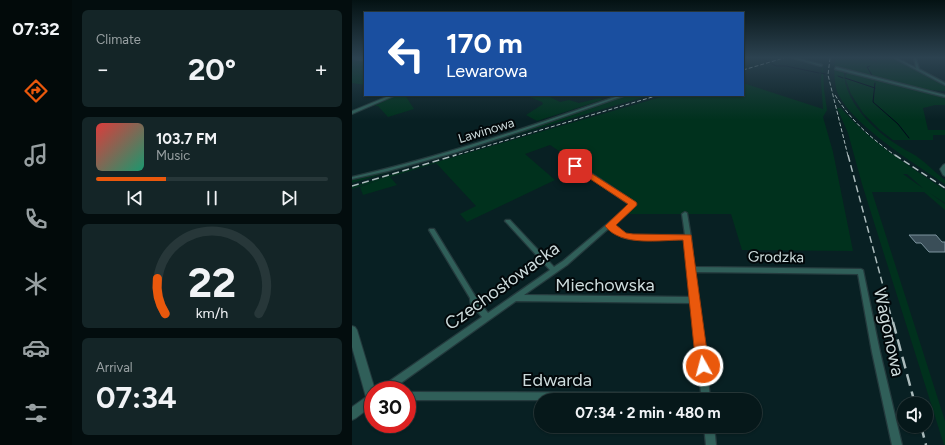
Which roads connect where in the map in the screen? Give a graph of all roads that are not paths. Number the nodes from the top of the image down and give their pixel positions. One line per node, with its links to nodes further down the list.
1 (878, 79): 6 (street)
2 (936, 79): 3 (street)
3 (945, 84)
4 (392, 96): 7 (street)
5 (621, 96): 11 (street, Lawinowa)
6 (945, 96)
7 (352, 113)
8 (568, 160): 14 (street, Czechosłowacka)
9 (945, 166): 10 (street)
10 (945, 174)
11 (352, 178)
12 (685, 214): 16 (street)
13 (508, 221): 18 (street)
14 (610, 226): 16 (street); 18 (street, Czechosłowacka)
15 (432, 230): 22 (street)
16 (688, 237): 17 (street)
17 (691, 269): 19 (street, Grodzka); 21 (street)
18 (554, 271): 20 (street, Czechosłowacka)
19 (861, 272): 33 (street, Wagonowa)
20 (515, 298): 21 (street, Miechowska); 22 (street, Czechosłowacka)
21 (695, 300): 26 (street)
22 (487, 318): 25 (street, Czechosłowacka)
23 (352, 330): 24 (street)
24 (368, 381)
25 (397, 381)
26 (705, 393)
27 (416, 396): 28 (street, Edwarda)
28 (534, 397)
29 (364, 405): 30 (street)
30 (352, 414)
31 (710, 433): 32 (street)
32 (711, 445)
33 (898, 445)

